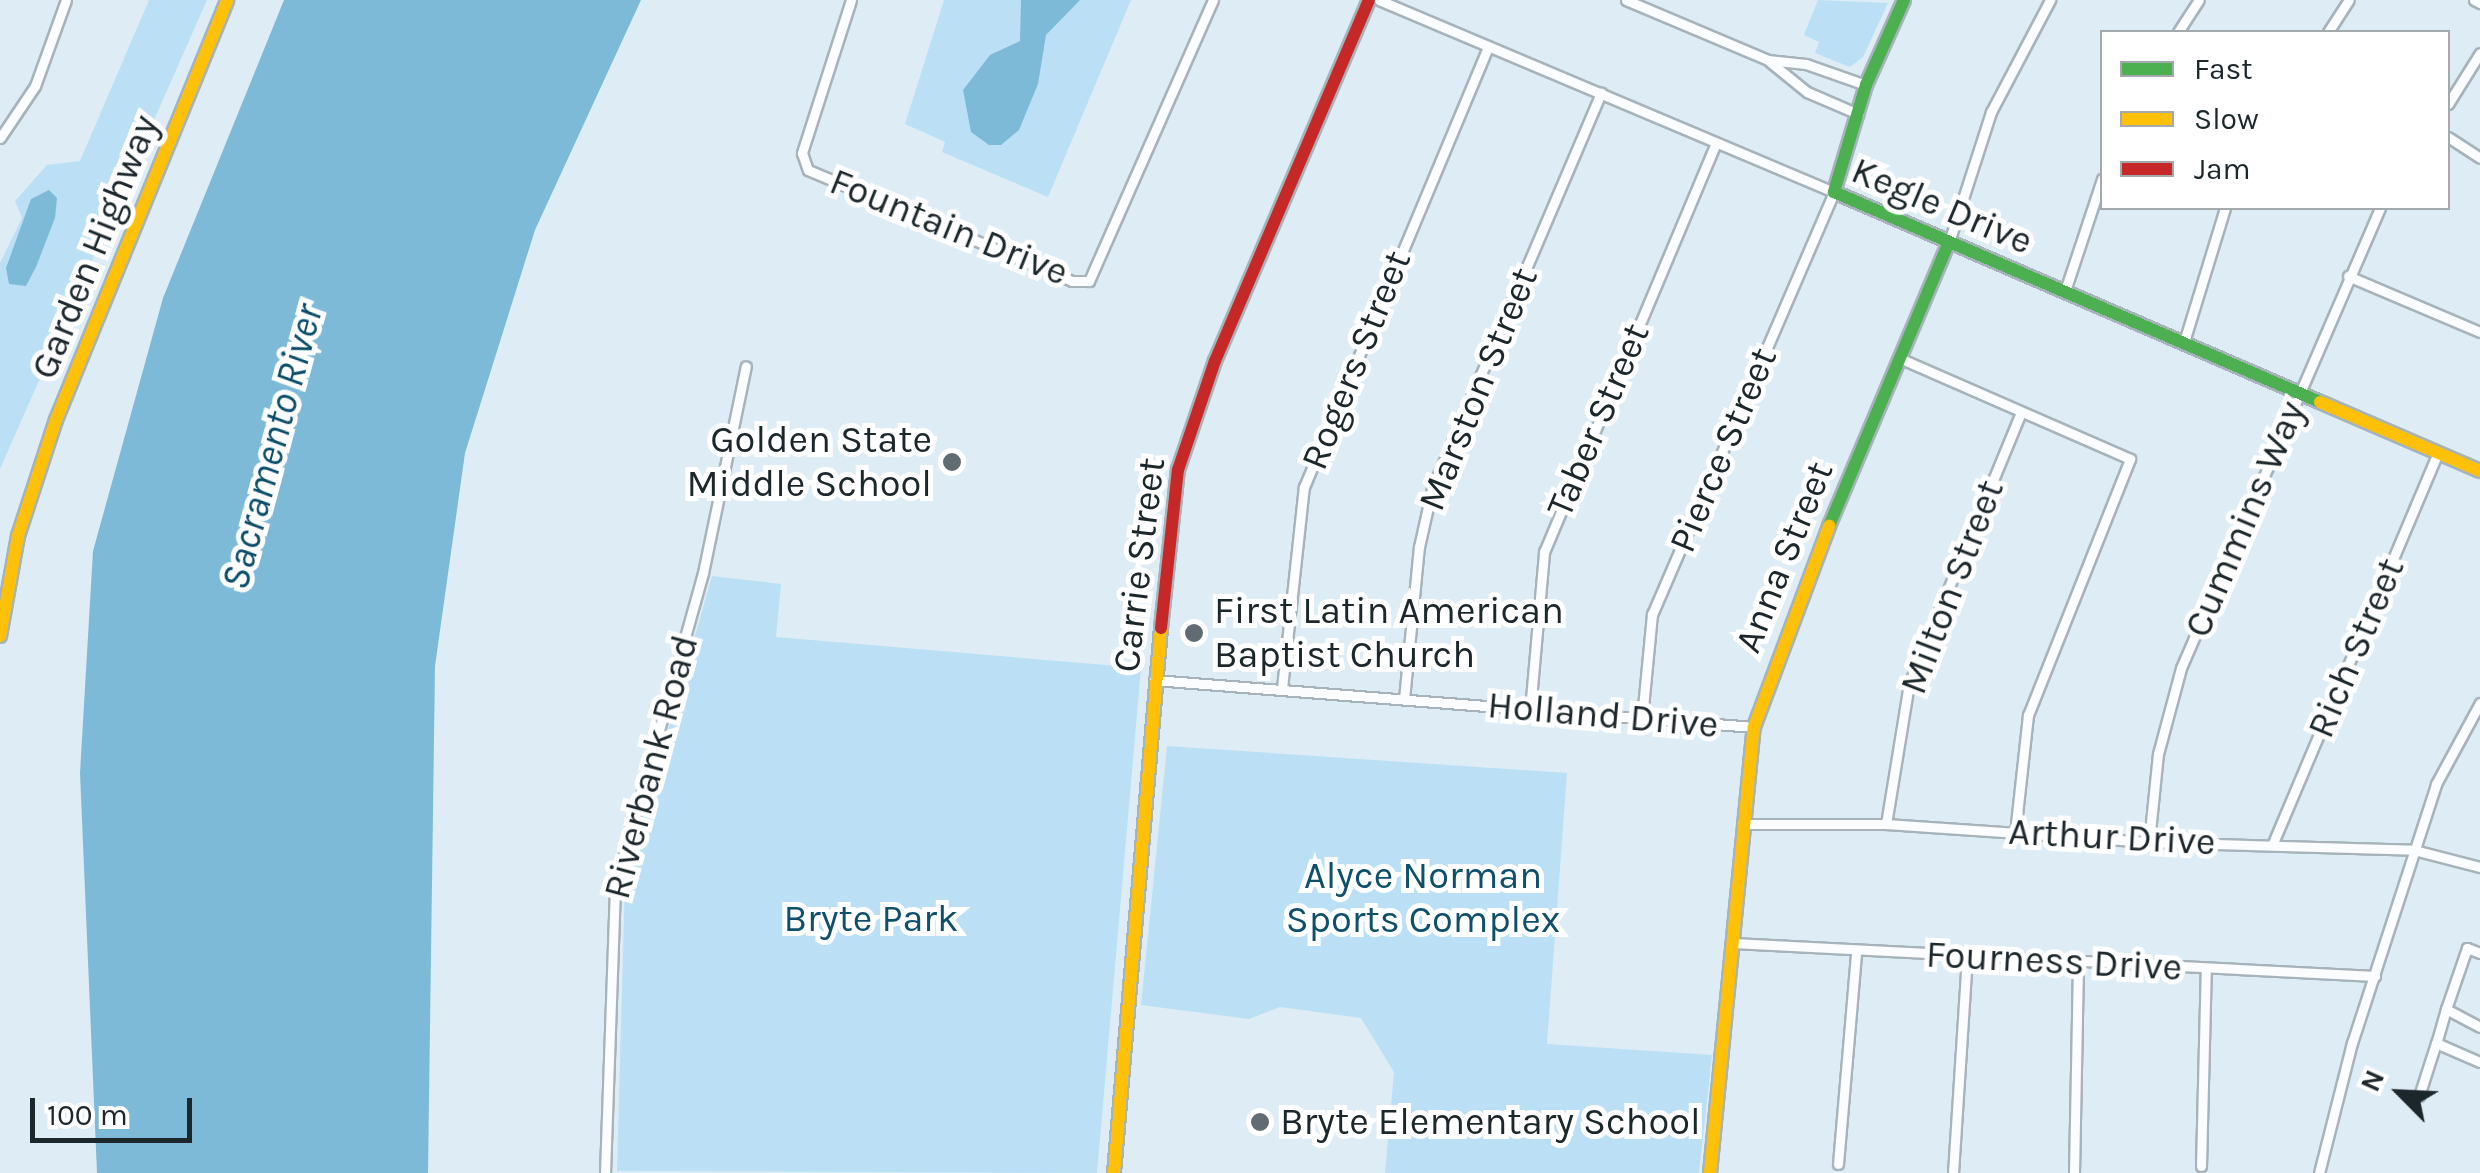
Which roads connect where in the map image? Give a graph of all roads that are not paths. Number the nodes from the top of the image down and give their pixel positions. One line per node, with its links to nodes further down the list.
1 (66, 0): 23 (street)
2 (227, 0): 43 (street, Garden Highway)
3 (851, 0): 4 (street, Fountain Drive)
4 (1214, 0)
5 (1369, 0): 44 (street, Carrie Street)
6 (1378, 0): 14 (street, Kegle Drive)
7 (1626, 0): 16 (street)
8 (1904, 0): 18 (street)
9 (2050, 0): 32 (street, Anna Street)
10 (2199, 0): 12 (street)
11 (2349, 0): 13 (street)
12 (2179, 30)
13 (2329, 30)
14 (1488, 47): 20 (street, Kegle Drive); 45 (street, Rogers Street)
15 (2480, 52): 21 (street)
16 (1768, 60): 17 (street); 19 (street)
17 (1816, 68): 18 (street); 19 (street)
18 (1866, 85): 22 (street)
19 (1807, 92): 22 (street)
20 (1601, 93): 26 (street, Kegle Drive); 46 (street, Marston Street)
21 (2450, 101)
22 (1858, 114): 29 (street)
23 (4, 124): 24 (street)
24 (0, 138)
25 (2450, 138): 27 (street)
26 (1716, 143): 29 (street, Kegle Drive); 48 (street, Taber Street)
27 (2480, 158)
28 (2100, 185): 34 (street)
29 (1834, 192): 32 (street, Kegle Drive); 49 (street, Pierce Street)
30 (2224, 210): 36 (street)
31 (2379, 210): 33 (street, Cummins Way)
32 (1949, 242): 34 (street, Kegle Drive); 37 (street, Anna Street)
33 (2348, 276): 35 (street); 39 (street, Cummins Way)
34 (2065, 291): 36 (street, Kegle Drive)
35 (2480, 332)
36 (2184, 342): 39 (street, Kegle Drive)
37 (1900, 358): 40 (street); 50 (street, Anna Street)
38 (746, 366): 72 (street, Riverbank Road)
39 (2300, 390): 41 (street, Kegle Drive); 54 (street, Cummins Way)
40 (2021, 412): 52 (street, Milton Street); 53 (street)
41 (2438, 454): 42 (street, Kegle Drive); 55 (street, Rich Street)
42 (2480, 471)
43 (0, 636)
44 (1154, 680): 45 (street, Holland Drive); 73 (street, Carrie Street)
45 (1282, 688): 46 (street, Holland Drive)
46 (1404, 699): 48 (street, Holland Drive)
47 (2480, 704): 56 (street)
48 (1530, 710): 49 (street, Holland Drive)
49 (1642, 717): 50 (street, Holland Drive)
50 (1754, 727): 51 (street, Anna Street)
51 (1742, 824): 52 (street, Arthur Drive); 58 (street, Anna Street)
52 (1886, 824): 53 (street, Arthur Drive)
53 (2015, 832): 54 (street, Arthur Drive)
54 (2149, 842): 55 (street, Arthur Drive)
55 (2273, 844): 56 (street, Arthur Drive)
56 (2414, 850): 57 (street, Arthur Drive); 64 (street)
57 (2480, 867)
58 (1733, 942): 59 (street, Fourness Drive); 74 (street, Anna Street)
59 (1856, 952): 61 (street, Fourness Drive); 70 (street)
60 (2480, 953): 65 (street)
61 (1967, 956): 62 (street, Fourness Drive); 75 (street)
62 (2078, 962): 63 (street, Fourness Drive); 76 (street)
63 (2206, 968): 64 (street, Fourness Drive); 71 (street)
64 (2375, 976): 77 (street)
65 (2446, 1009): 66 (street); 67 (street)
66 (2480, 1027)
67 (2436, 1043): 68 (street); 69 (street)
68 (2480, 1062)
69 (2419, 1096)
70 (1838, 1164)
71 (2201, 1166)
72 (605, 1173)
73 (1114, 1173)
74 (1710, 1173)
75 (1954, 1173)
76 (2074, 1173)
77 (2319, 1173)

